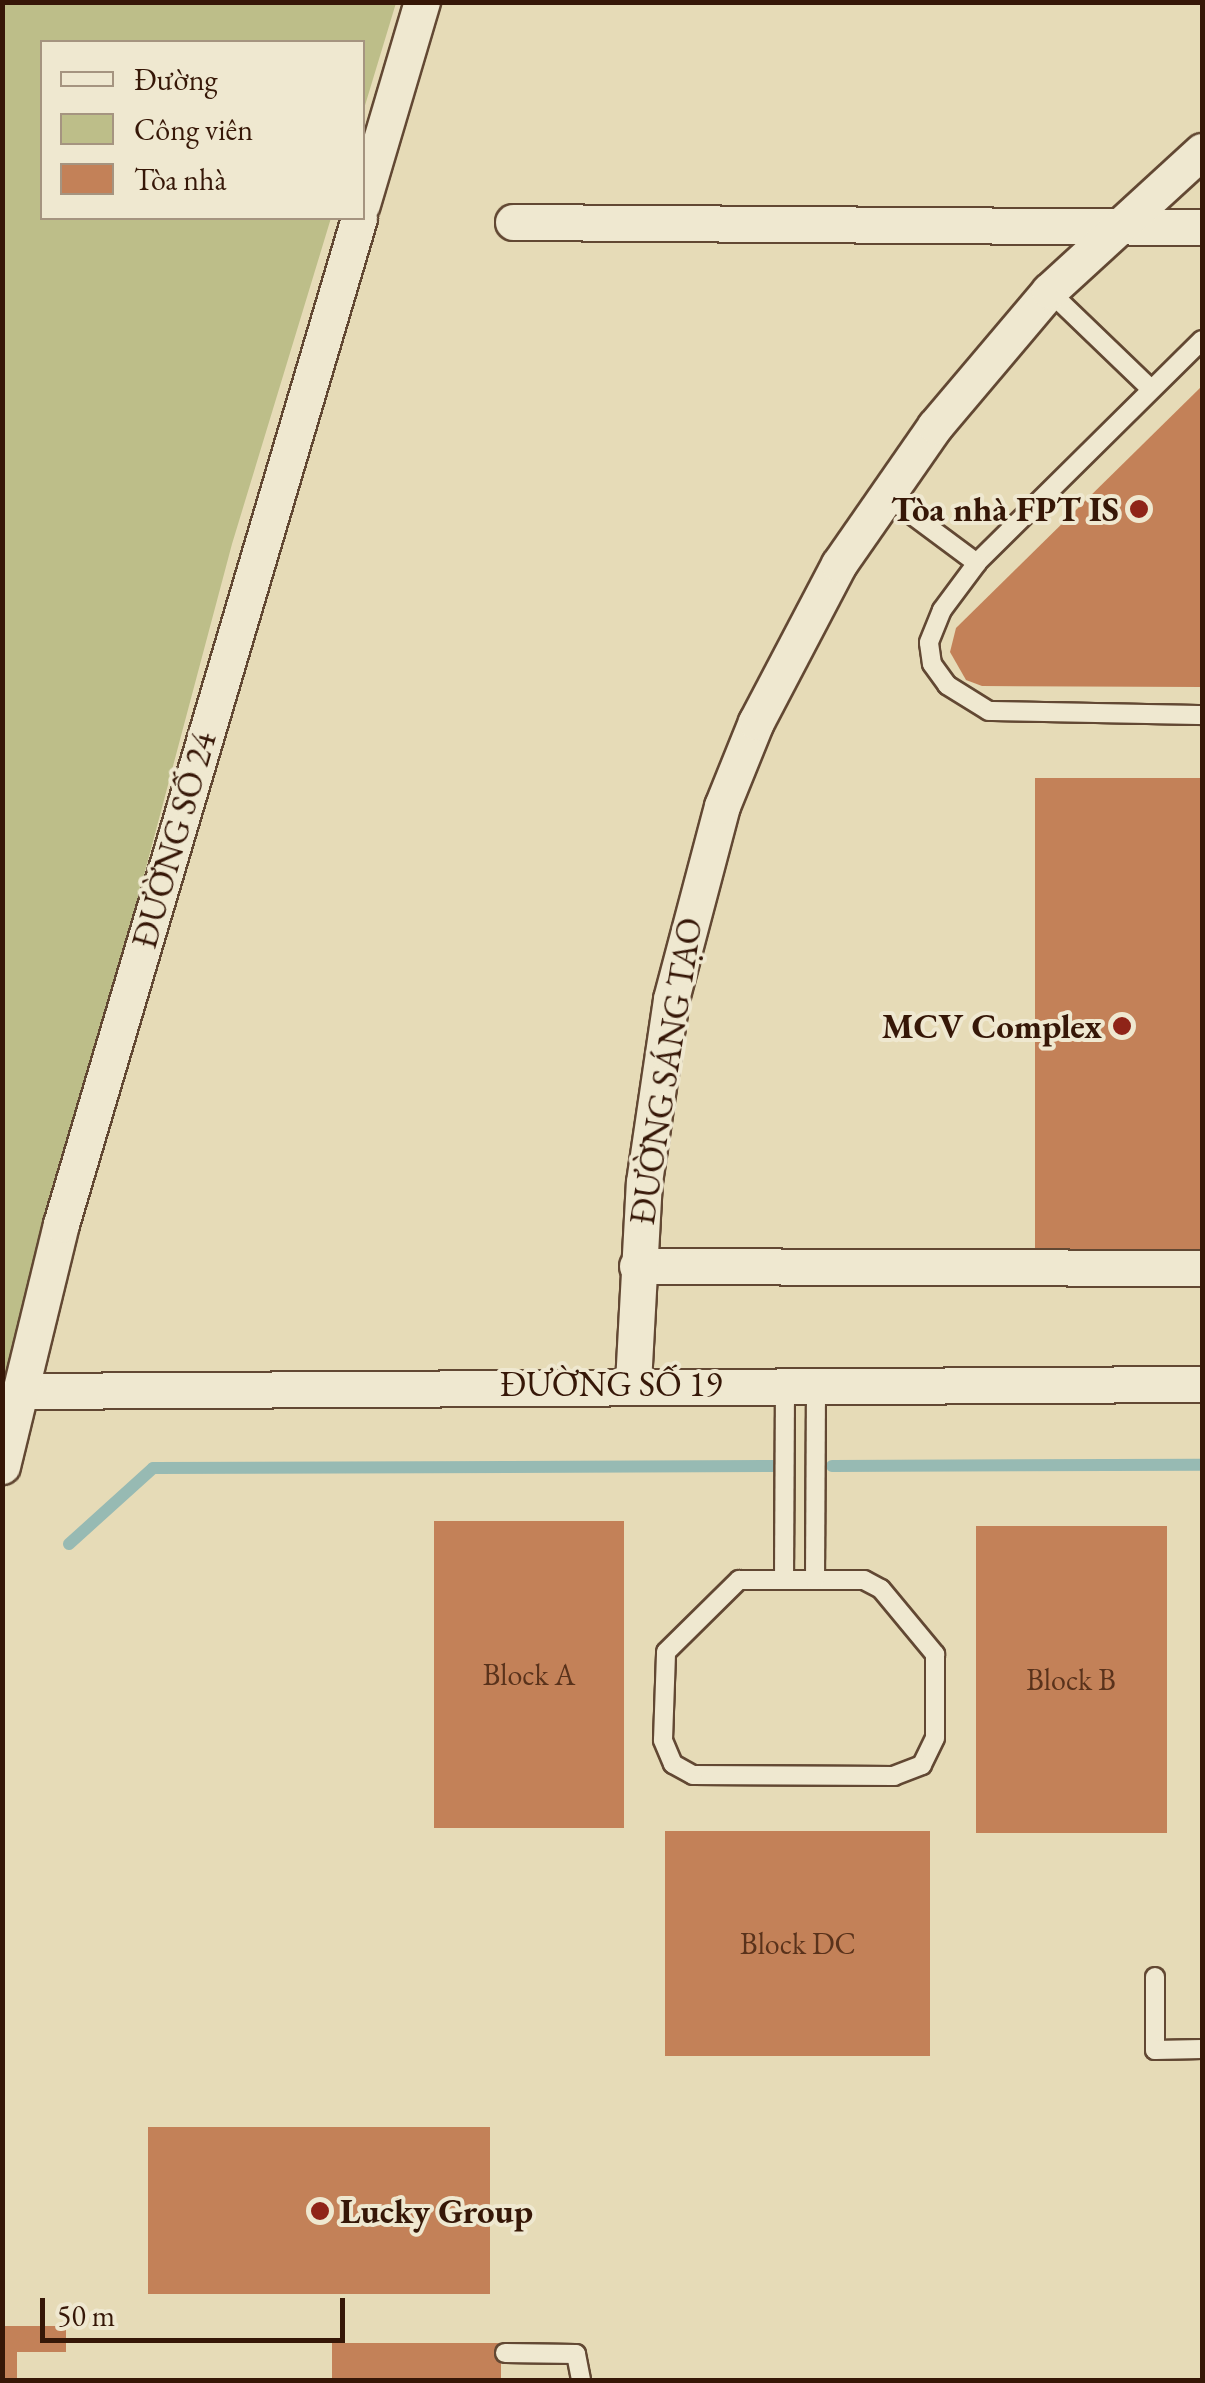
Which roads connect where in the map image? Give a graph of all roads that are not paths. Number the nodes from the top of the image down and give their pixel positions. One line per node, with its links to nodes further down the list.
1 (422, 2): 3 (street)
2 (1202, 151): 7 (street, ĐƯỜNG SÁNG TẠO)
3 (365, 194)
4 (358, 220): 19 (street, ĐƯỜNG SỐ 24)
5 (513, 222): 7 (street)
6 (1202, 227): 7 (street)
7 (1114, 228): 8 (street, ĐƯỜNG SÁNG TẠO)
8 (1049, 291): 10 (lane); 11 (street, ĐƯỜNG SÁNG TẠO)
9 (1202, 340): 10 (lane)
10 (1151, 388): 12 (lane)
11 (884, 494): 12 (lane); 14 (street, ĐƯỜNG SÁNG TẠO)
12 (976, 563): 13 (lane)
13 (1202, 715)
14 (637, 1266): 15 (street); 16 (street, ĐƯỜNG SÁNG TẠO)
15 (1202, 1268)
16 (632, 1383): 17 (street, ĐƯỜNG SỐ 19); 19 (street, ĐƯỜNG SỐ 19)
17 (800, 1383): 18 (street, ĐƯỜNG SỐ 19); 21 (lane); 22 (lane)
18 (1202, 1384)
19 (20, 1391): 20 (street, ĐƯỜNG SỐ 24)
20 (2, 1466)
21 (784, 1579): 22 (lane); 22 (lane)
22 (815, 1580)
23 (1155, 1977): 24 (lane)
24 (1202, 2050)
25 (506, 2353): 26 (lane)
26 (581, 2380)

